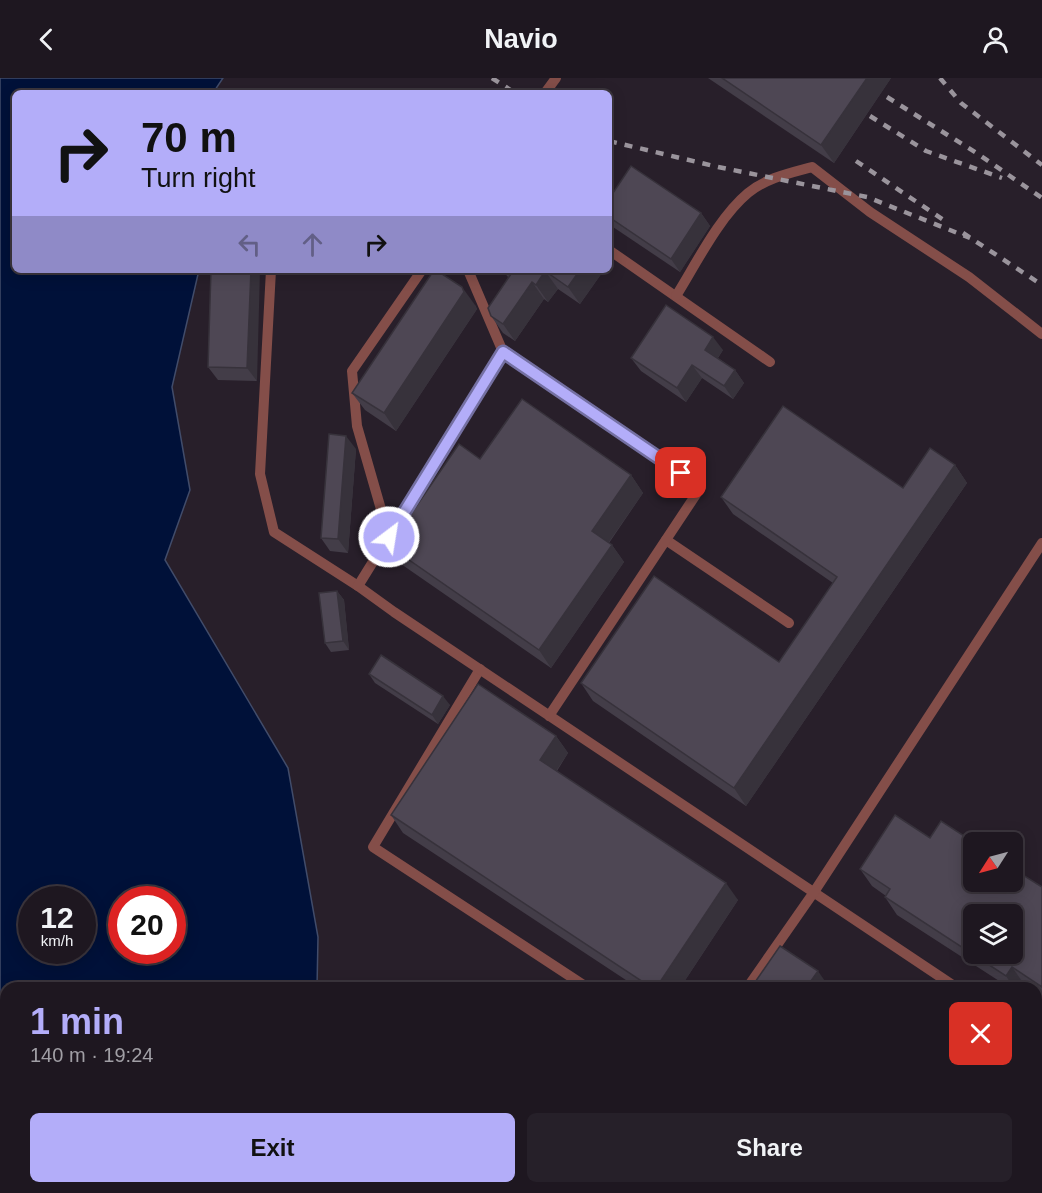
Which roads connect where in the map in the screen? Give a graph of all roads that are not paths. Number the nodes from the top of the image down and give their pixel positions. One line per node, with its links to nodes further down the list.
1 (612, 252): 5 (lane)
2 (271, 273): 12 (lane)
3 (420, 273): 9 (lane)
4 (469, 273): 7 (lane)
5 (676, 296): 6 (lane); 8 (lane)
6 (1042, 334)
7 (503, 352): 9 (lane); 10 (lane)
8 (770, 362)
9 (389, 537): 12 (lane)
10 (666, 540): 13 (lane); 15 (lane)
11 (1042, 543): 16 (lane)
12 (358, 586): 14 (lane)
13 (789, 623)
14 (480, 669): 15 (lane); 17 (lane)
15 (549, 716): 16 (lane)
16 (814, 892): 18 (lane); 19 (lane)
17 (579, 982)
18 (751, 982)
19 (948, 982)

